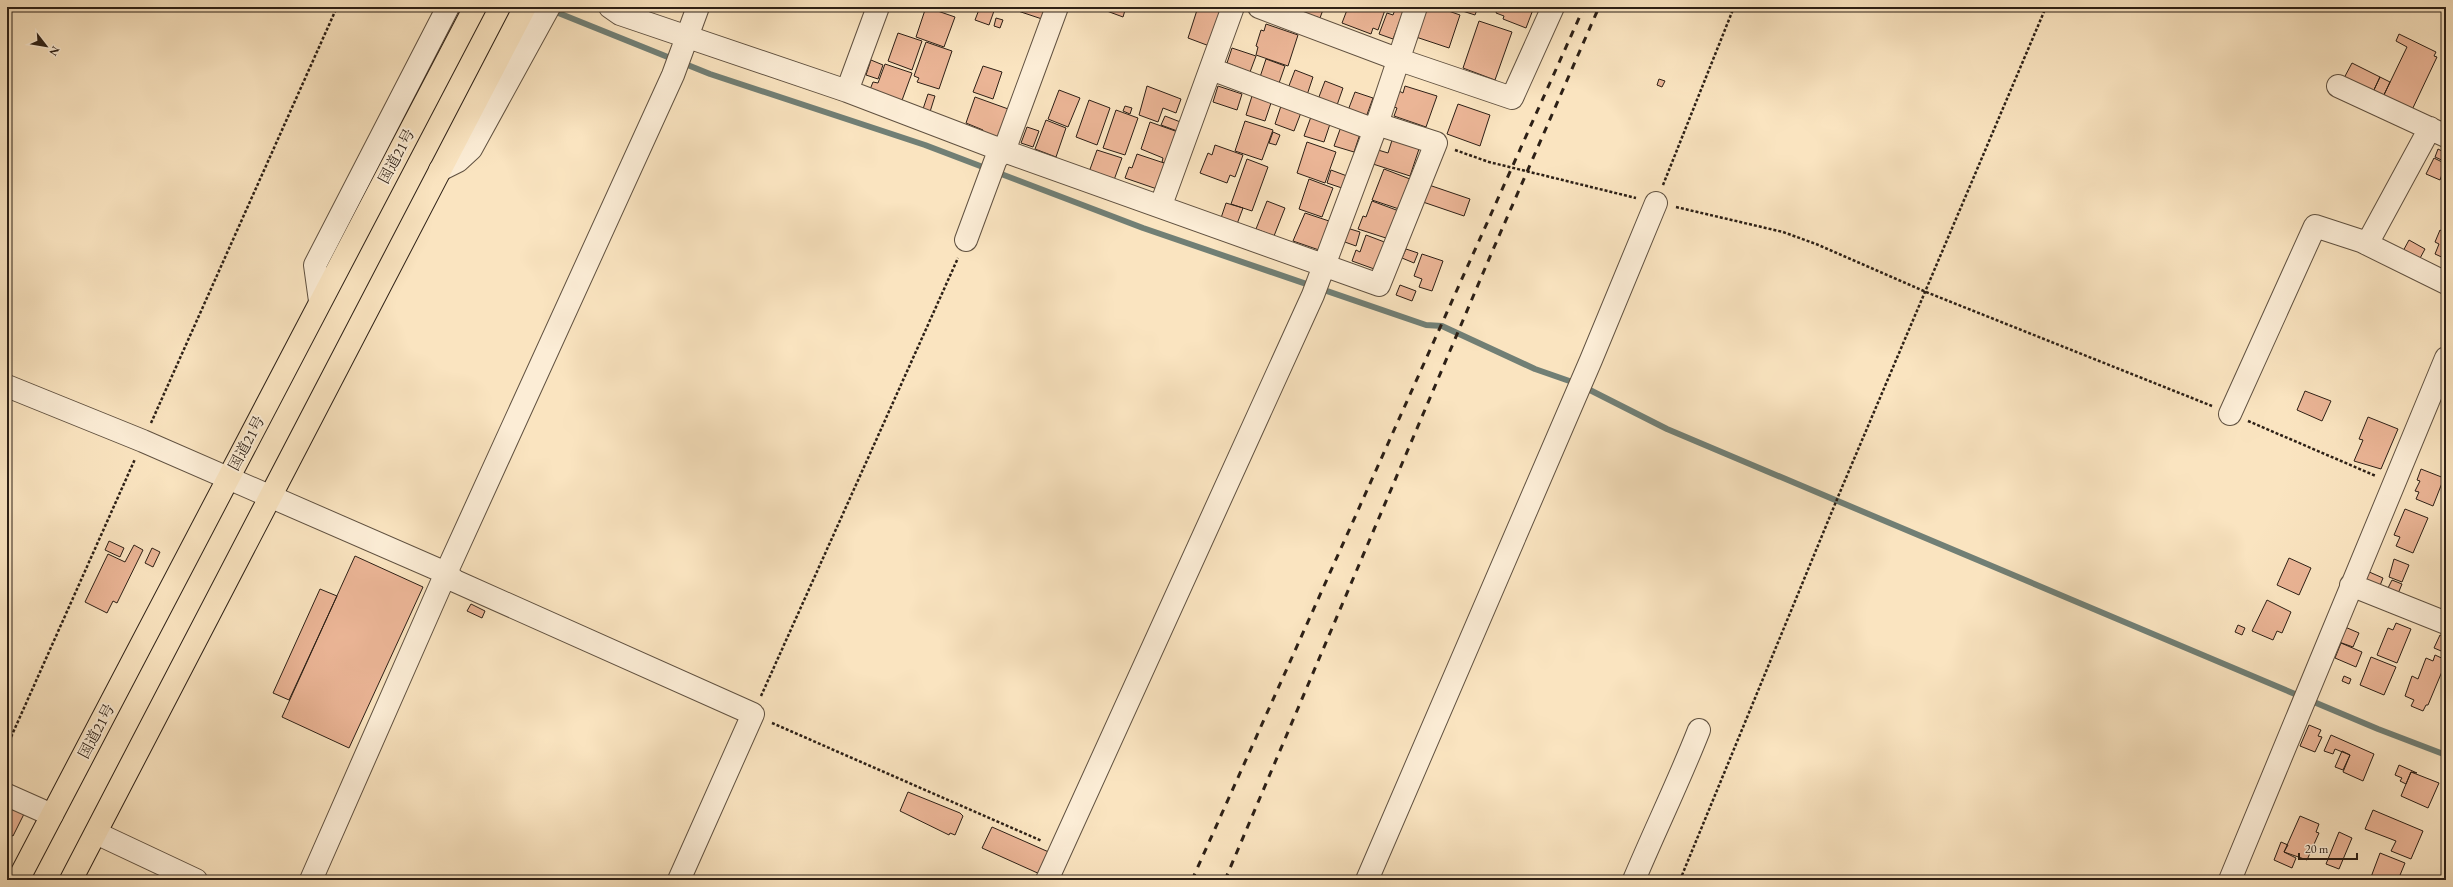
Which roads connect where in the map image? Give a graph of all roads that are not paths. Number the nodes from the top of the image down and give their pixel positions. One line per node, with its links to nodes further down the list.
1 (448, 7): 28 (street)
2 (475, 7): 28 (highway, 国道21号)
3 (525, 7): 21 (highway)
4 (549, 7): 21 (street)
5 (610, 7): 13 (street)
6 (698, 7): 13 (street)
7 (878, 7): 17 (street)
8 (1056, 7): 20 (street)
9 (1233, 7): 15 (street)
10 (1259, 7): 14 (street)
11 (1416, 7): 14 (street)
12 (1553, 7): 14 (street)
13 (684, 44): 17 (street); 34 (street)
14 (1397, 59): 18 (street)
15 (1211, 69): 18 (street); 23 (street)
16 (2338, 86): 19 (street)
17 (847, 91): 20 (street)
18 (1376, 127): 26 (street); 26 (street)
19 (2438, 132): 25 (street)
20 (996, 163): 23 (street); 24 (street)
21 (440, 170): 33 (highway)
22 (1656, 203): 47 (street)
23 (1161, 205): 26 (street)
24 (966, 240)
25 (2367, 244): 27 (street); 31 (street)
26 (1322, 269): 46 (street)
27 (2446, 283)
28 (320, 301): 32 (highway, 国道21号)
29 (2446, 358): 35 (street)
30 (7, 386): 32 (street)
31 (2230, 414)
32 (228, 479): 33 (street); 39 (highway, 国道21号)
33 (270, 496): 34 (street); 40 (highway)
34 (446, 573): 44 (street); 45 (street)
35 (2351, 585): 36 (street); 49 (street)
36 (2446, 623)
37 (1699, 730): 48 (street)
38 (7, 795): 39 (street)
39 (52, 815): 41 (highway, 国道21号)
40 (96, 833): 42 (highway); 43 (street)
41 (18, 880)
42 (71, 880)
43 (196, 880)
44 (311, 880)
45 (679, 880)
46 (1047, 880)
47 (1367, 880)
48 (1634, 880)
49 (2230, 880)

